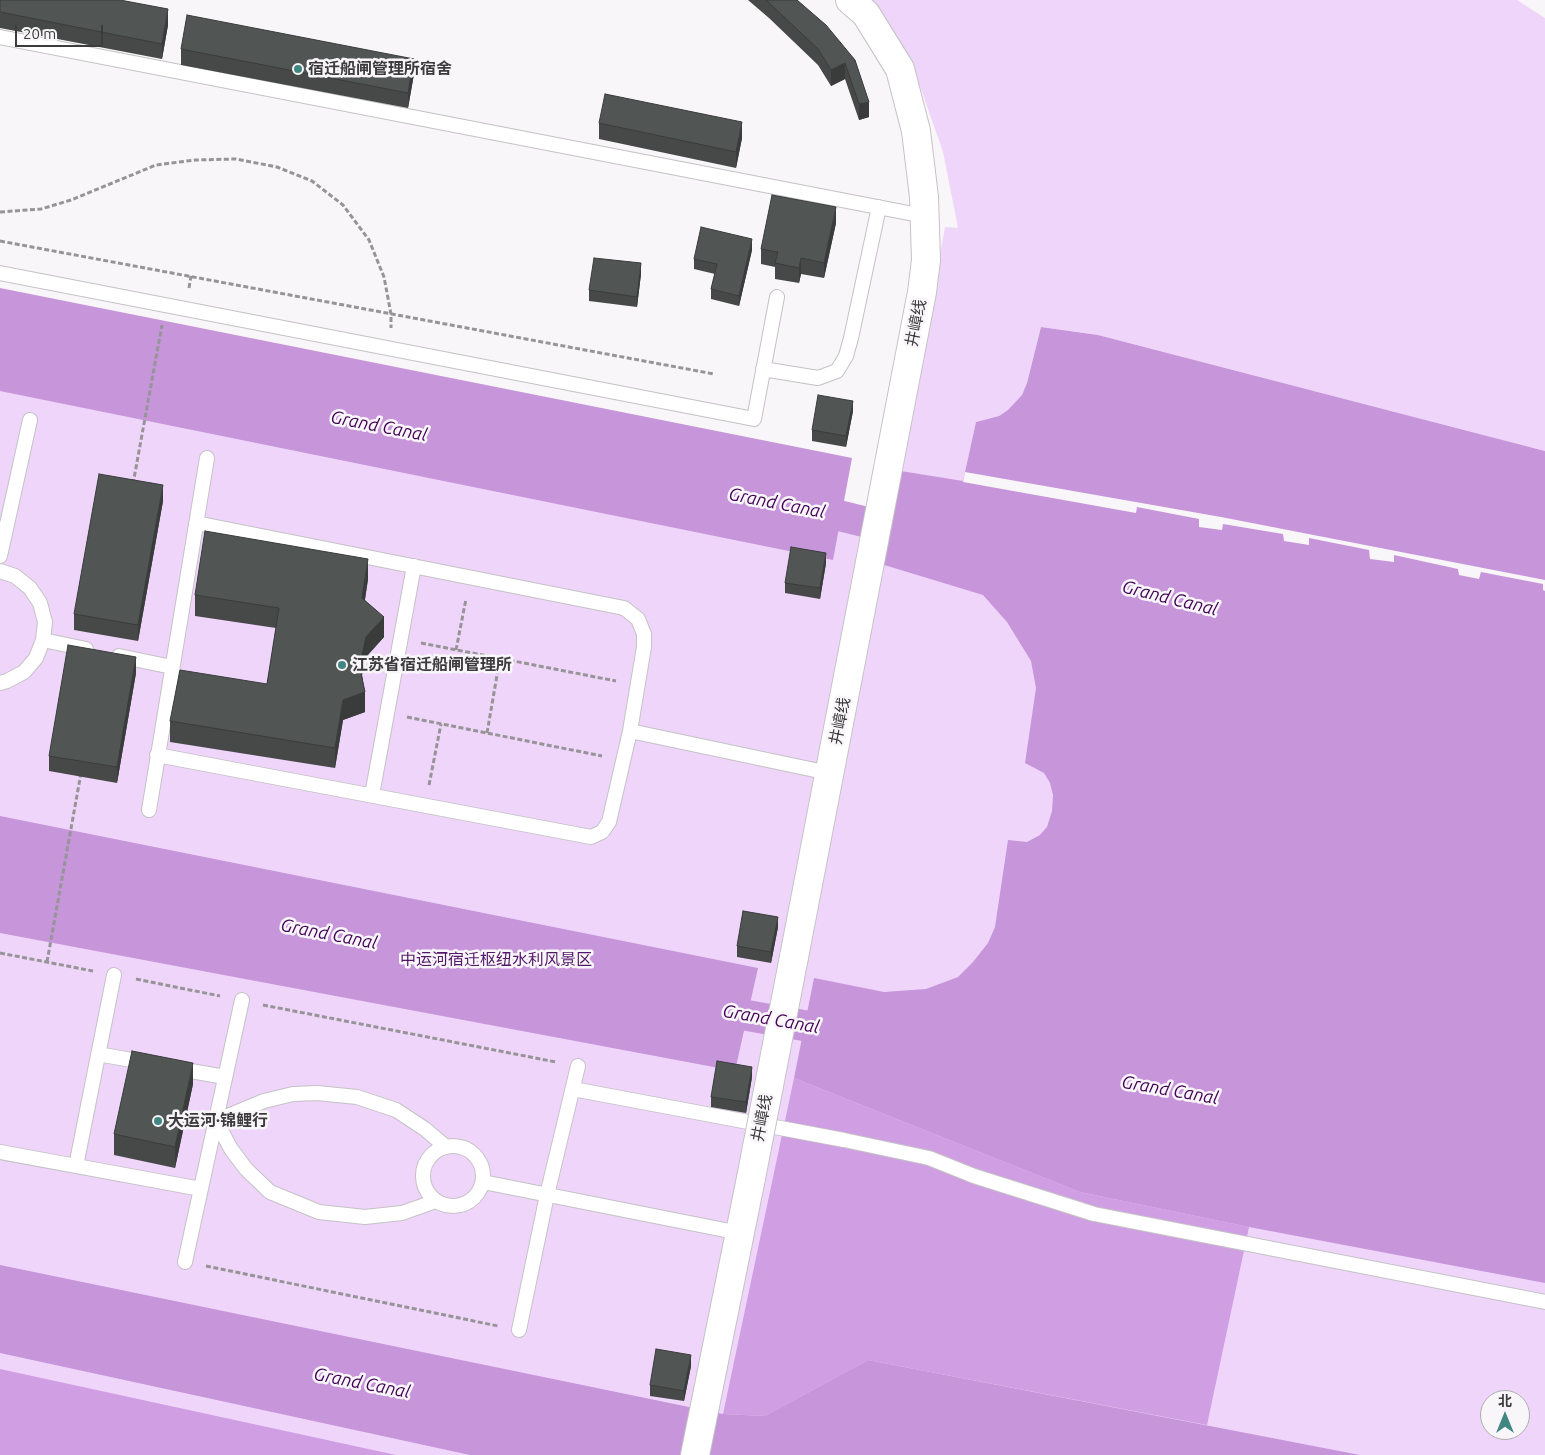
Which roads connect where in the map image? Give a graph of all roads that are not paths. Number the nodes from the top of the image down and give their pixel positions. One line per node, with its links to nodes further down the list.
1 (850, 0): 4 (main road, 井嶂线)
2 (0, 37): 3 (lane)
3 (880, 207): 4 (lane); 7 (lane)
4 (924, 216): 19 (main road, 井嶂线)
5 (0, 272): 7 (lane)
6 (777, 297): 7 (lane)
7 (763, 368)
8 (30, 420): 11 (lane)
9 (206, 458): 10 (lane)
10 (196, 524): 12 (lane); 15 (lane)
11 (0, 556)
12 (414, 566): 17 (lane); 20 (lane)
13 (0, 571): 14 (lane)
14 (43, 640): 15 (lane); 16 (lane)
15 (172, 667): 18 (lane)
16 (0, 683)
17 (630, 730): 19 (lane); 20 (lane)
18 (158, 755): 20 (lane); 21 (lane)
19 (829, 773): 36 (main road, 井嶂线, bridge)
20 (372, 795)
21 (148, 810)
22 (114, 975): 24 (lane)
23 (242, 1000): 26 (lane)
24 (98, 1054): 26 (lane); 31 (lane)
25 (578, 1066): 27 (lane)
26 (225, 1077): 28 (lane)
27 (573, 1089): 34 (lane); 38 (lane)
28 (216, 1121): 29 (lane); 33 (lane); 35 (lane)
29 (446, 1147): 32 (lane); 35 (lane)
30 (0, 1152): 31 (lane)
31 (76, 1166): 33 (lane)
32 (483, 1182): 34 (lane); 35 (lane)
33 (201, 1189): 37 (lane)
34 (548, 1195): 36 (lane); 39 (lane)
35 (436, 1201)
36 (740, 1233): 40 (main road, 井嶂线)
37 (186, 1262)
38 (1545, 1302)
39 (519, 1330)
40 (695, 1455)

